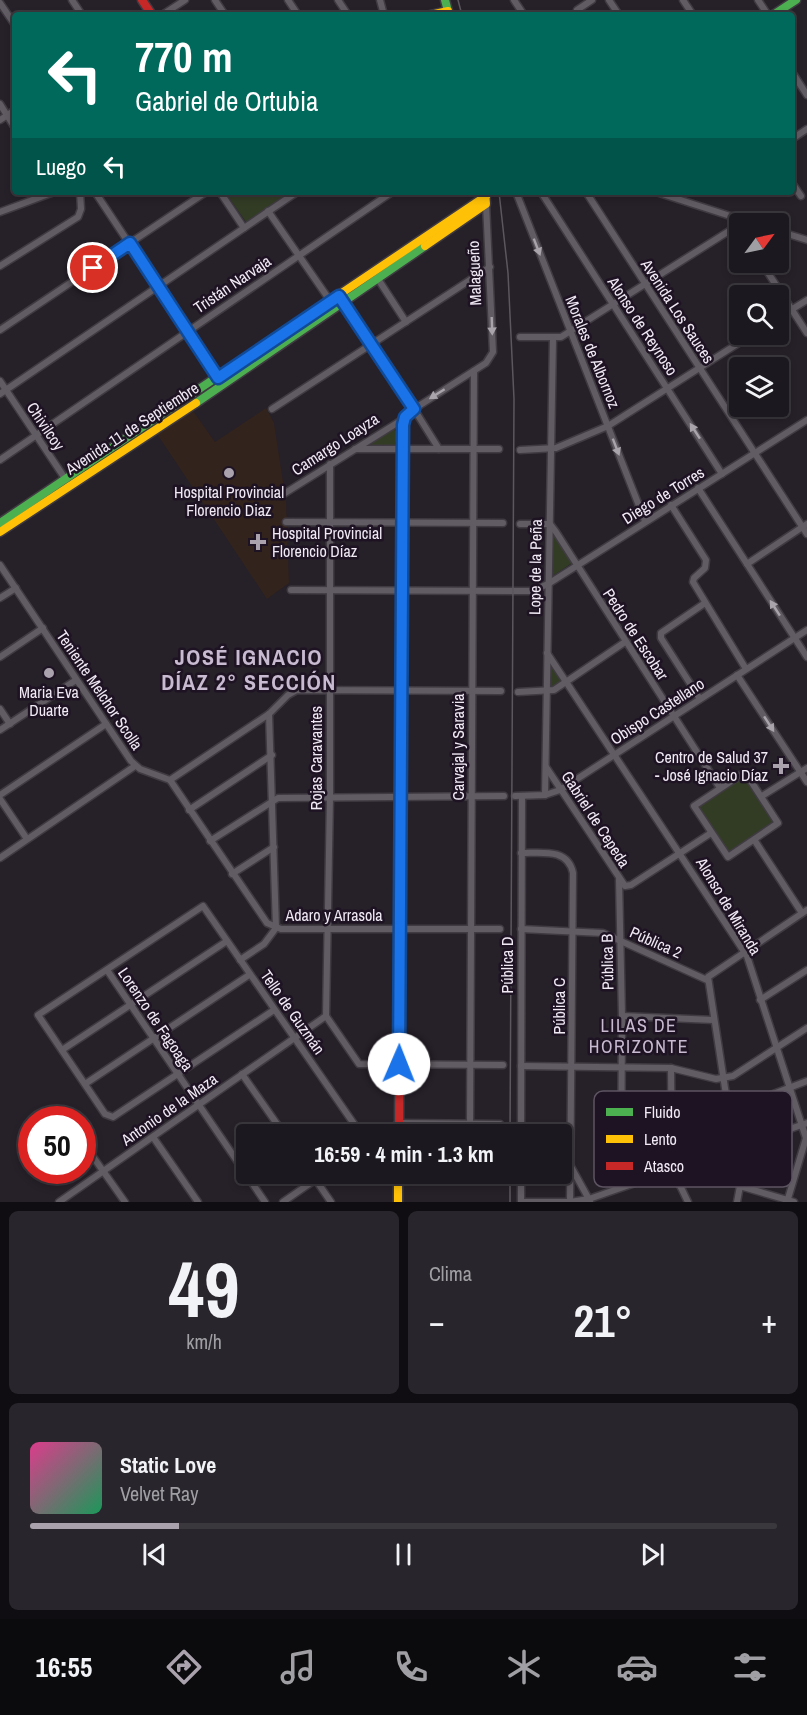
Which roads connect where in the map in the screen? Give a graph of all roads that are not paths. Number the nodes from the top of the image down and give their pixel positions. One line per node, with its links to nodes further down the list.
1 (6, 0): 5 (street)
2 (185, 0): 7 (street)
3 (592, 0): 6 (street)
4 (796, 0): 8 (main road)
5 (0, 3): 9 (street)
6 (577, 10)
7 (167, 12)
8 (778, 12)
9 (12, 21)
10 (795, 77): 11 (street)
11 (807, 95)
12 (0, 104): 14 (street)
13 (12, 113): 14 (street)
14 (7, 115): 15 (street); 16 (street)
15 (0, 120)
16 (12, 123)
17 (795, 187): 29 (street)
18 (46, 195): 31 (street)
19 (80, 195): 40 (street)
20 (97, 195): 38 (street)
21 (202, 195): 38 (street)
22 (222, 195): 34 (street)
23 (287, 195): 32 (street)
24 (388, 195): 39 (street, Tristán Narvaja)
25 (517, 195): 55 (street, Morales de Albornoz, one-way to 55)
26 (543, 195): 49 (street, Alonso de Reynoso)
27 (588, 195): 44 (street, Avenida Los Sauces)
28 (664, 195): 33 (street)
29 (801, 196)
30 (486, 198): 41 (street, Malagueño); 43 (main road, Avenida 11 de Septiembre); 46 (main road, Avenida 11 de Septiembre)
31 (0, 212)
32 (268, 212): 34 (street); 39 (street)
33 (729, 220)
34 (244, 228): 45 (street)
35 (729, 230): 44 (street)
36 (789, 234): 37 (street)
37 (807, 240)
38 (130, 243): 45 (street); 53 (street)
39 (299, 256): 48 (street); 54 (street, Tristán Narvaja)
40 (0, 266)
41 (489, 267): 52 (street); 62 (street, Malagueño, one-way to 62)
42 (768, 273): 50 (street)
43 (378, 279): 46 (main road, Avenida 11 de Septiembre); 52 (street)
44 (645, 284): 49 (street); 61 (street, Avenida Los Sauces)
45 (158, 287): 54 (street); 66 (street)
46 (341, 299): 48 (main road, Avenida 11 de Septiembre); 59 (main road)
47 (807, 300): 50 (street)
48 (333, 305): 64 (main road, Avenida 11 de Septiembre)
49 (614, 305): 55 (street); 65 (street, Alonso de Reynoso)
50 (792, 310): 51 (street); 56 (street)
51 (789, 312)
52 (406, 322): 59 (street)
53 (0, 330)
54 (188, 332): 64 (street); 72 (street, Tristán Narvaja)
55 (570, 332): 58 (street); 71 (street, Morales de Albornoz)
56 (807, 333)
57 (520, 337): 58 (street)
58 (553, 339): 78 (street, Lope de la Peña)
59 (372, 345): 67 (main road); 68 (street)
60 (736, 345): 61 (street)
61 (700, 368): 65 (street); 80 (street, Avenida Los Sauces)
62 (474, 371): 67 (street, one-way to 67); 76 (street, Carvajal y Saravia)
63 (0, 381): 66 (street, Chivilcoy)
64 (221, 381): 84 (main road, Avenida 11 de Septiembre)
65 (668, 388): 71 (street); 83 (street, Alonso de Reynoso, one-way to 65)
66 (3, 392): 72 (street, Chivilcoy)
67 (414, 409): 69 (main road); 75 (street)
68 (273, 410)
69 (405, 418): 73 (street, Camargo Loayza); 74 (main road)
70 (807, 420): 80 (street, Diego de Torres)
71 (608, 426): 78 (street); 88 (street, Morales de Albornoz, one-way to 88)
72 (36, 435): 81 (street, Tristán Narvaja); 84 (street, Chivilcoy)
73 (354, 449): 74 (street); 82 (street, Camargo Loayza)
74 (403, 449): 75 (street); 91 (main road)
75 (439, 449): 76 (street)
76 (473, 449): 77 (street); 92 (street, Carvajal y Saravia)
77 (499, 449)
78 (550, 449): 79 (street); 95 (street, Lope de la Peña)
79 (520, 450)
80 (754, 453): 83 (street, Diego de Torres); 96 (street, Avenida Los Sauces)
81 (0, 460)
82 (330, 464): 86 (street, Camargo Loayza); 90 (street, Rojas Caravantes)
83 (723, 474): 85 (street, Diego de Torres)
84 (68, 483): 97 (main road, Avenida 11 de Septiembre)
85 (698, 488): 87 (street, Diego de Torres); 99 (street)
86 (282, 495)
87 (671, 505): 88 (street, Diego de Torres); 109 (street)
88 (645, 521): 101 (street, Diego de Torres)
89 (286, 522): 90 (street)
90 (330, 522): 91 (street); 105 (street, Rojas Caravantes)
91 (403, 522): 92 (street); 106 (main road)
92 (473, 523): 93 (street); 107 (street, Carvajal y Saravia)
93 (503, 523)
94 (520, 524): 95 (street)
95 (549, 524): 101 (street, Pedro de Escobar); 102 (street, Lope de la Peña)
96 (805, 526): 98 (street, Avenida Los Sauces); 99 (street)
97 (1, 528)
98 (807, 534)
99 (747, 564): 112 (street, one-way to 99)
100 (0, 565): 103 (street, Teniente Melchor Scolla)
101 (576, 566): 102 (street, Diego de Torres); 113 (street, Pedro de Escobar)
102 (548, 584): 107 (street, Diego de Torres); 114 (street, Lope de la Peña)
103 (15, 588): 108 (street); 110 (street, Teniente Melchor Scolla)
104 (291, 590): 105 (street)
105 (330, 591): 106 (street); 121 (street, Rojas Caravantes)
106 (402, 592): 107 (street); 122 (main road)
107 (472, 592): 123 (street, Carvajal y Saravia)
108 (0, 598)
109 (705, 603): 117 (street); 127 (street)
110 (43, 628): 115 (street); 119 (street, Teniente Melchor Scolla)
111 (807, 630): 112 (street, Obispo Castellano)
112 (795, 638): 116 (street); 117 (street, Obispo Castellano)
113 (625, 642): 120 (street); 130 (street, Pedro de Escobar)
114 (547, 653): 120 (street, Alonso de Miranda); 126 (street, Lope de la Peña)
115 (0, 657)
116 (807, 657)
117 (746, 669): 118 (street, Obispo Castellano)
118 (737, 675): 127 (street, Obispo Castellano); 139 (street, one-way to 139)
119 (76, 680): 131 (street); 132 (street, Teniente Melchor Scolla)
120 (567, 681): 126 (street); 134 (street, Alonso de Miranda)
121 (330, 689): 122 (street); 129 (street); 151 (street, Rojas Caravantes)
122 (402, 691): 123 (street); 145 (main road)
123 (472, 691): 124 (street); 146 (street, Carvajal y Saravia)
124 (501, 691)
125 (518, 692): 126 (street)
126 (547, 692): 137 (street, Lope de la Peña)
127 (700, 699): 130 (street, Obispo Castellano)
128 (0, 710): 131 (street)
129 (269, 714): 135 (street); 140 (street)
130 (674, 716): 134 (street, Obispo Castellano); 142 (street, Pedro de Escobar)
131 (10, 724): 133 (street)
132 (106, 724): 136 (street, Teniente Melchor Scolla); 150 (street)
133 (0, 730)
134 (615, 754): 143 (street, Obispo Castellano); 160 (street, Alonso de Miranda)
135 (272, 755): 152 (street); 153 (street)
136 (135, 766): 140 (street, Teniente Melchor Scolla); 155 (street)
137 (546, 767): 143 (street, Gabriel de Cepeda); 144 (street, Lope de la Peña)
138 (807, 768): 139 (street)
139 (800, 772): 141 (street); 149 (street)
140 (170, 780): 153 (street)
141 (807, 782)
142 (720, 788): 149 (street); 154 (street)
143 (560, 790): 144 (street, Obispo Castellano); 163 (street, Gabriel de Cepeda)
144 (545, 795): 148 (street, Obispo Castellano)
145 (401, 796): 146 (street); 151 (street); 167 (main road)
146 (472, 796): 147 (street); 168 (street, Carvajal y Saravia)
147 (504, 796)
148 (518, 796): 159 (street, Pública D)
149 (762, 796): 157 (street)
150 (0, 797): 155 (street)
151 (330, 797): 152 (street); 166 (street, Rojas Caravantes)
152 (273, 799): 156 (street); 158 (street)
153 (189, 810): 156 (street)
154 (711, 833): 157 (street); 160 (street)
155 (27, 839): 161 (street)
156 (210, 841): 162 (street)
157 (755, 841): 164 (street)
158 (274, 847): 162 (street); 165 (street)
159 (521, 853): 170 (street, Pública D); 171 (street, Pública C)
160 (680, 853): 163 (street, Gabriel de Cepeda); 174 (street, Alonso de Miranda)
161 (0, 858)
162 (232, 874): 165 (street)
163 (619, 880): 173 (street, Pública B)
164 (804, 911): 174 (street)
165 (276, 927): 166 (street, Adaro y Arrasola); 175 (street)
166 (328, 929): 167 (street, Adaro y Arrasola); 183 (street, Rojas Caravantes)
167 (400, 929): 168 (street, Adaro y Arrasola); 191 (main road)
168 (471, 929): 169 (street, Adaro y Arrasola); 192 (street, Carvajal y Saravia)
169 (500, 929)
170 (521, 929): 171 (street, Pública 2); 194 (street, Pública D)
171 (573, 930): 173 (street, Pública 2); 195 (street, Pública C)
172 (227, 941): 175 (street, Tello de Guzmán); 176 (street, Tello de Guzmán); 181 (street)
173 (621, 941): 179 (street, Pública 2); 184 (street, Pública B)
174 (743, 951): 179 (street); 180 (street, Alonso de Miranda)
175 (240, 960): 178 (street, Tello de Guzmán)
176 (107, 970): 181 (street, Lorenzo de Fagoaga); 190 (street)
177 (807, 970): 180 (street)
178 (249, 975): 182 (street, Tello de Guzmán); 188 (street)
179 (709, 977): 185 (street)
180 (760, 1000): 189 (street, Alonso de Miranda)
181 (129, 1005): 188 (street, Lorenzo de Fagoaga); 190 (street)
182 (274, 1010): 187 (street, Tello de Guzmán); 199 (street)
183 (326, 1016): 187 (street, Antonio de la Maza); 191 (street)
184 (622, 1016): 185 (street); 196 (street, Pública B)
185 (714, 1020): 200 (street)
186 (807, 1028): 189 (street)
187 (295, 1039): 198 (street, Antonio de la Maza); 212 (street, Tello de Guzmán)
188 (152, 1040): 199 (street, Lorenzo de Fagoaga); 202 (street)
189 (776, 1048): 200 (street); 203 (street, Alonso de Miranda)
190 (62, 1050): 202 (street)
191 (399, 1064): 192 (street); 210 (main road)
192 (470, 1064): 193 (street); 213 (street, Carvajal y Saravia)
193 (503, 1065)
194 (521, 1066): 195 (street); 214 (street, Pública D)
195 (572, 1066): 196 (street); 215 (street, Pública C)
196 (622, 1068): 197 (street); 204 (street, Pública B)
197 (671, 1068): 200 (street); 205 (street)
198 (242, 1074): 209 (street, Antonio de la Maza); 211 (street)
199 (177, 1075): 202 (street); 209 (street, Lorenzo de Fagoaga)
200 (723, 1079): 206 (street)
201 (807, 1081): 203 (street)
202 (85, 1084)
203 (789, 1090): 207 (street)
204 (622, 1091)
205 (671, 1091)
206 (725, 1091)
207 (786, 1091)
208 (792, 1097): 216 (street, Alonso de Miranda)
209 (197, 1105): 217 (street, Antonio de la Maza); 235 (street, Lorenzo de Fagoaga)
210 (399, 1123): 213 (street)
211 (277, 1124)
212 (354, 1124)
213 (470, 1124)
214 (521, 1124)
215 (571, 1124)
216 (804, 1124): 231 (street, Alonso de Miranda)
217 (153, 1137): 220 (street, Antonio de la Maza); 234 (street)
218 (96, 1161): 220 (street)
219 (572, 1168): 230 (street)
220 (103, 1171): 232 (street, Antonio de la Maza); 233 (street)
221 (308, 1184): 236 (street)
222 (318, 1184): 237 (street)
223 (398, 1184): 238 (main road)
224 (521, 1184): 239 (street)
225 (570, 1184): 240 (street, Pública C)
226 (621, 1187): 230 (street)
227 (681, 1187): 241 (street)
228 (740, 1187): 242 (street)
229 (743, 1187): 231 (street)
230 (590, 1200): 240 (street)
231 (790, 1201)
232 (58, 1202)
233 (124, 1202)
234 (198, 1202)
235 (265, 1202)
236 (283, 1202)
237 (331, 1202)
238 (398, 1202)
239 (521, 1202): 240 (street)
240 (570, 1202)
241 (688, 1202)
242 (737, 1202)

